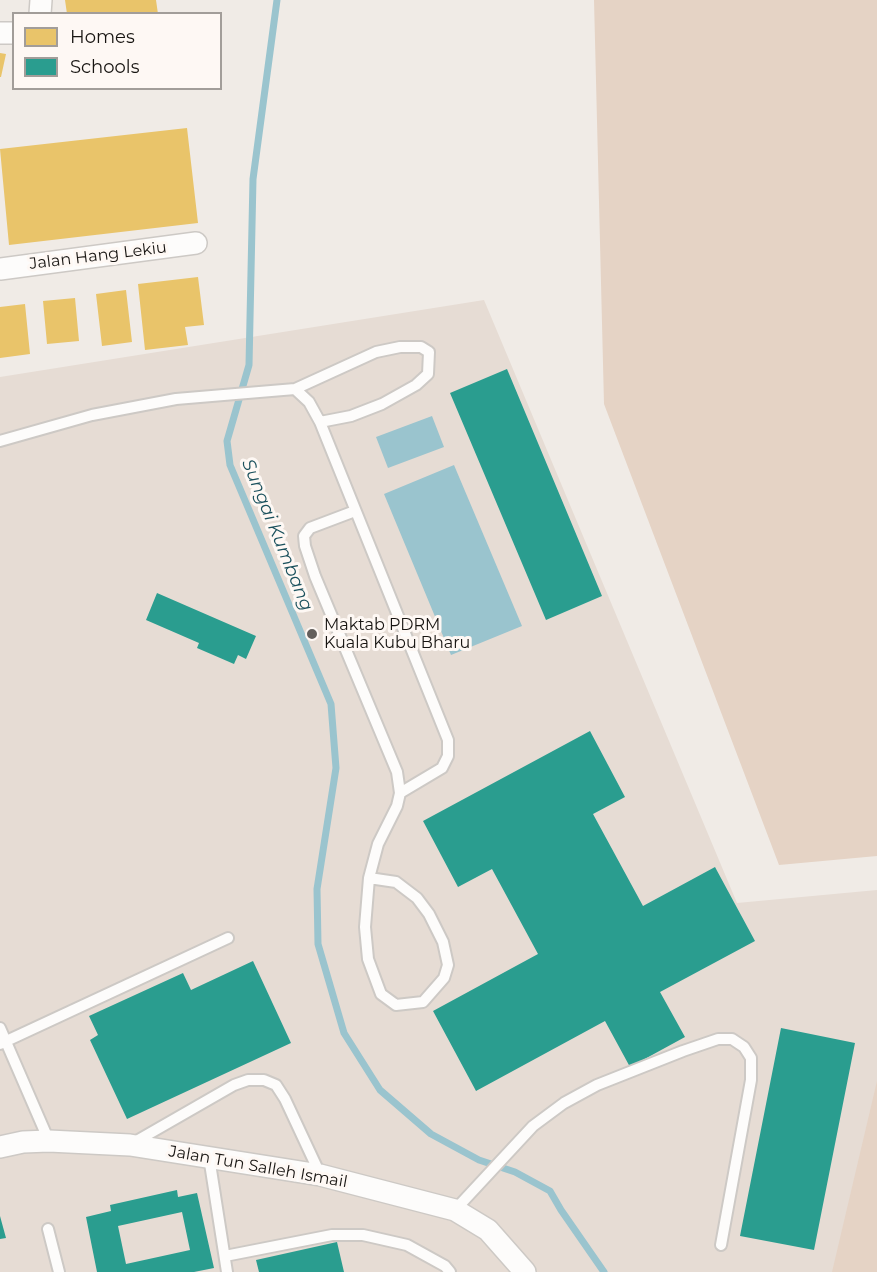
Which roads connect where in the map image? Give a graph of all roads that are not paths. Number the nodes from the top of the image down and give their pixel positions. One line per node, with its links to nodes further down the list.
1 (196, 243): 2 (street, Jalan Hang Lekiu)
2 (0, 269)
3 (295, 389): 4 (lane); 4 (lane); 5 (lane)
4 (320, 422): 6 (lane)
5 (0, 441)
6 (355, 511): 7 (lane); 7 (lane)
7 (400, 793): 8 (lane)
8 (369, 878): 8 (lane)
9 (228, 938): 11 (lane)
10 (0, 1028): 11 (lane)
11 (3, 1043): 12 (lane)
12 (50, 1141): 13 (street, Jalan Tun Salleh Ismail); 14 (street, Jalan Tun Salleh Ismail)
13 (130, 1145): 15 (street, Jalan Tun Salleh Ismail); 16 (lane)
14 (0, 1147)
15 (209, 1157): 16 (street, Jalan Tun Salleh Ismail); 20 (lane)
16 (320, 1175): 17 (street, Jalan Tun Salleh Ismail)
17 (458, 1207): 19 (lane); 24 (street, Jalan Tun Salleh Ismail)
18 (48, 1229): 21 (lane)
19 (721, 1245)
20 (225, 1256): 22 (lane); 23 (lane)
21 (59, 1272)
22 (227, 1272)
23 (450, 1272)
24 (525, 1272)

